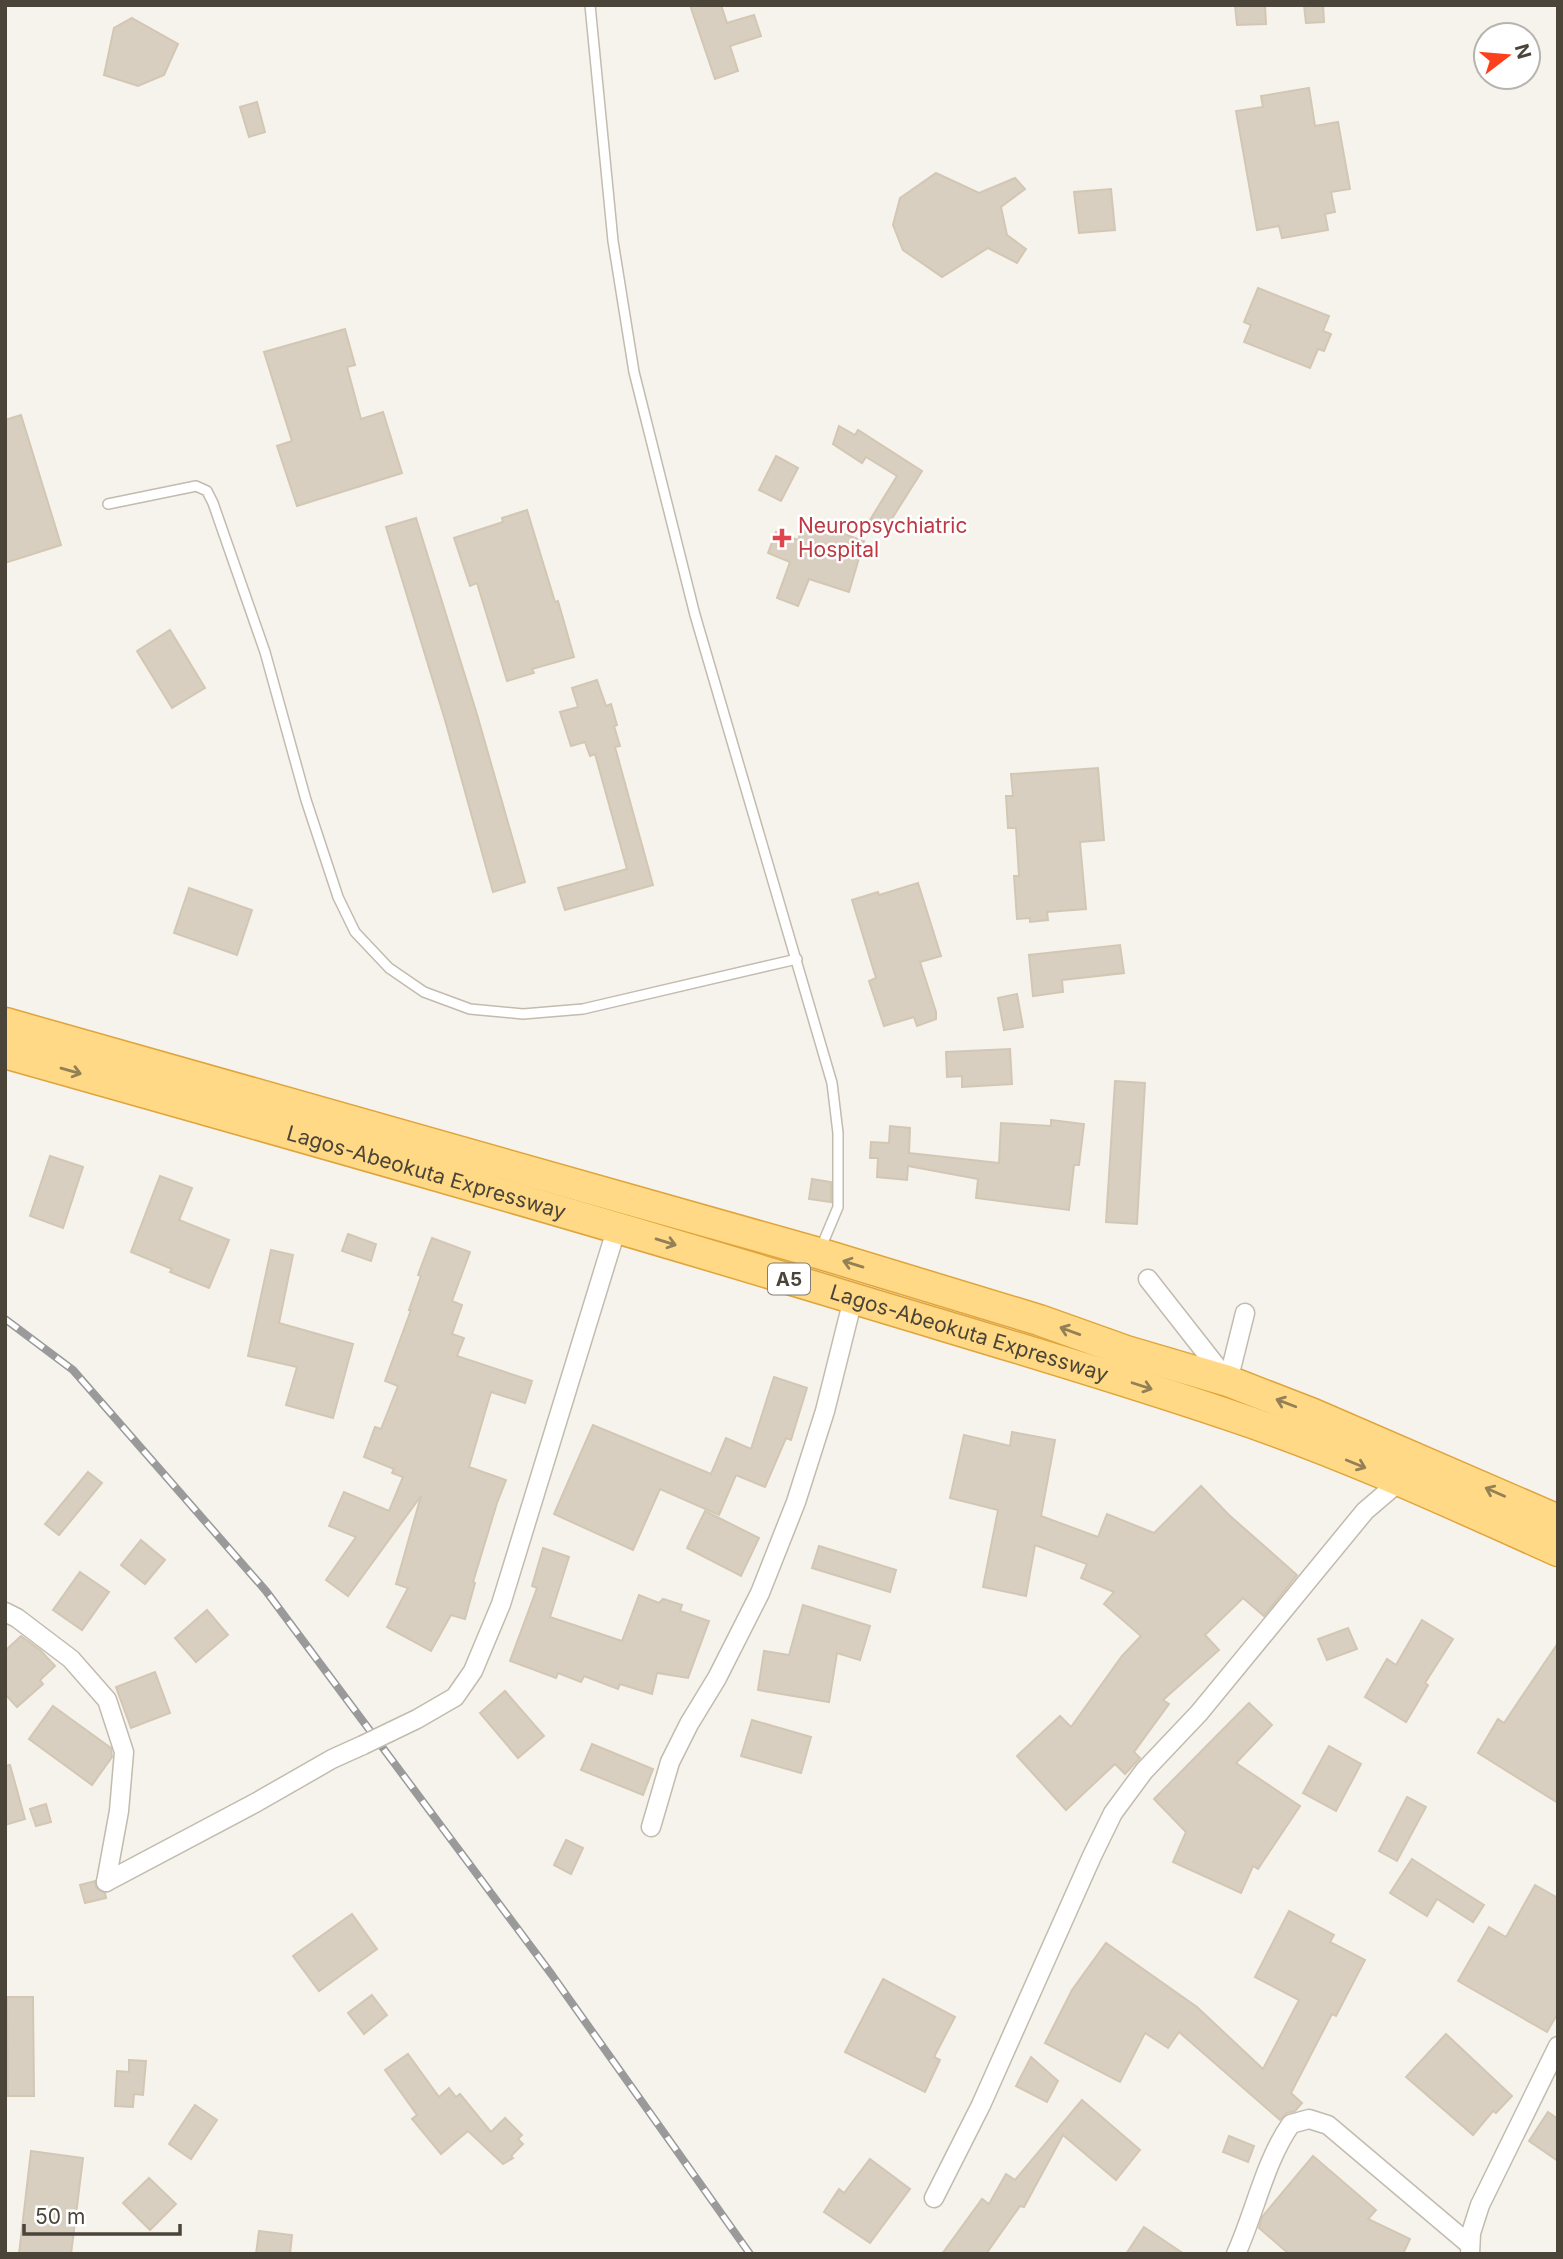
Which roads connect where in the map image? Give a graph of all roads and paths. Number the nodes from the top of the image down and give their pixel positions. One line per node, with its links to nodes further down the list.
1 (590, 5): 3 (lane)
2 (108, 503): 3 (lane)
3 (797, 958): 7 (lane)
4 (5, 1023): 7 (highway, Lagos-Abeokuta Expressway / A5)
5 (5, 1053): 6 (highway, Lagos-Abeokuta Expressway / A5, one-way to 6)
6 (622, 1228): 9 (highway, Lagos-Abeokuta Expressway / A5, one-way to 9); 15 (street, bridge)
7 (818, 1253): 11 (highway, Lagos-Abeokuta Expressway / A5, one-way to 7)
8 (1148, 1279): 11 (street)
9 (853, 1298): 12 (highway, Lagos-Abeokuta Expressway / A5, one-way to 12); 16 (street)
10 (1245, 1313): 11 (street)
11 (1228, 1381): 13 (highway, Lagos-Abeokuta Expressway / A5, one-way to 11)
12 (1399, 1481): 14 (highway, Lagos-Abeokuta Expressway / A5); 18 (street)
13 (1558, 1520)
14 (1558, 1551)
15 (5, 1612)
16 (651, 1827)
17 (1558, 2046): 19 (street)
18 (934, 2199)
19 (1470, 2249): 20 (street)
20 (1236, 2254)

